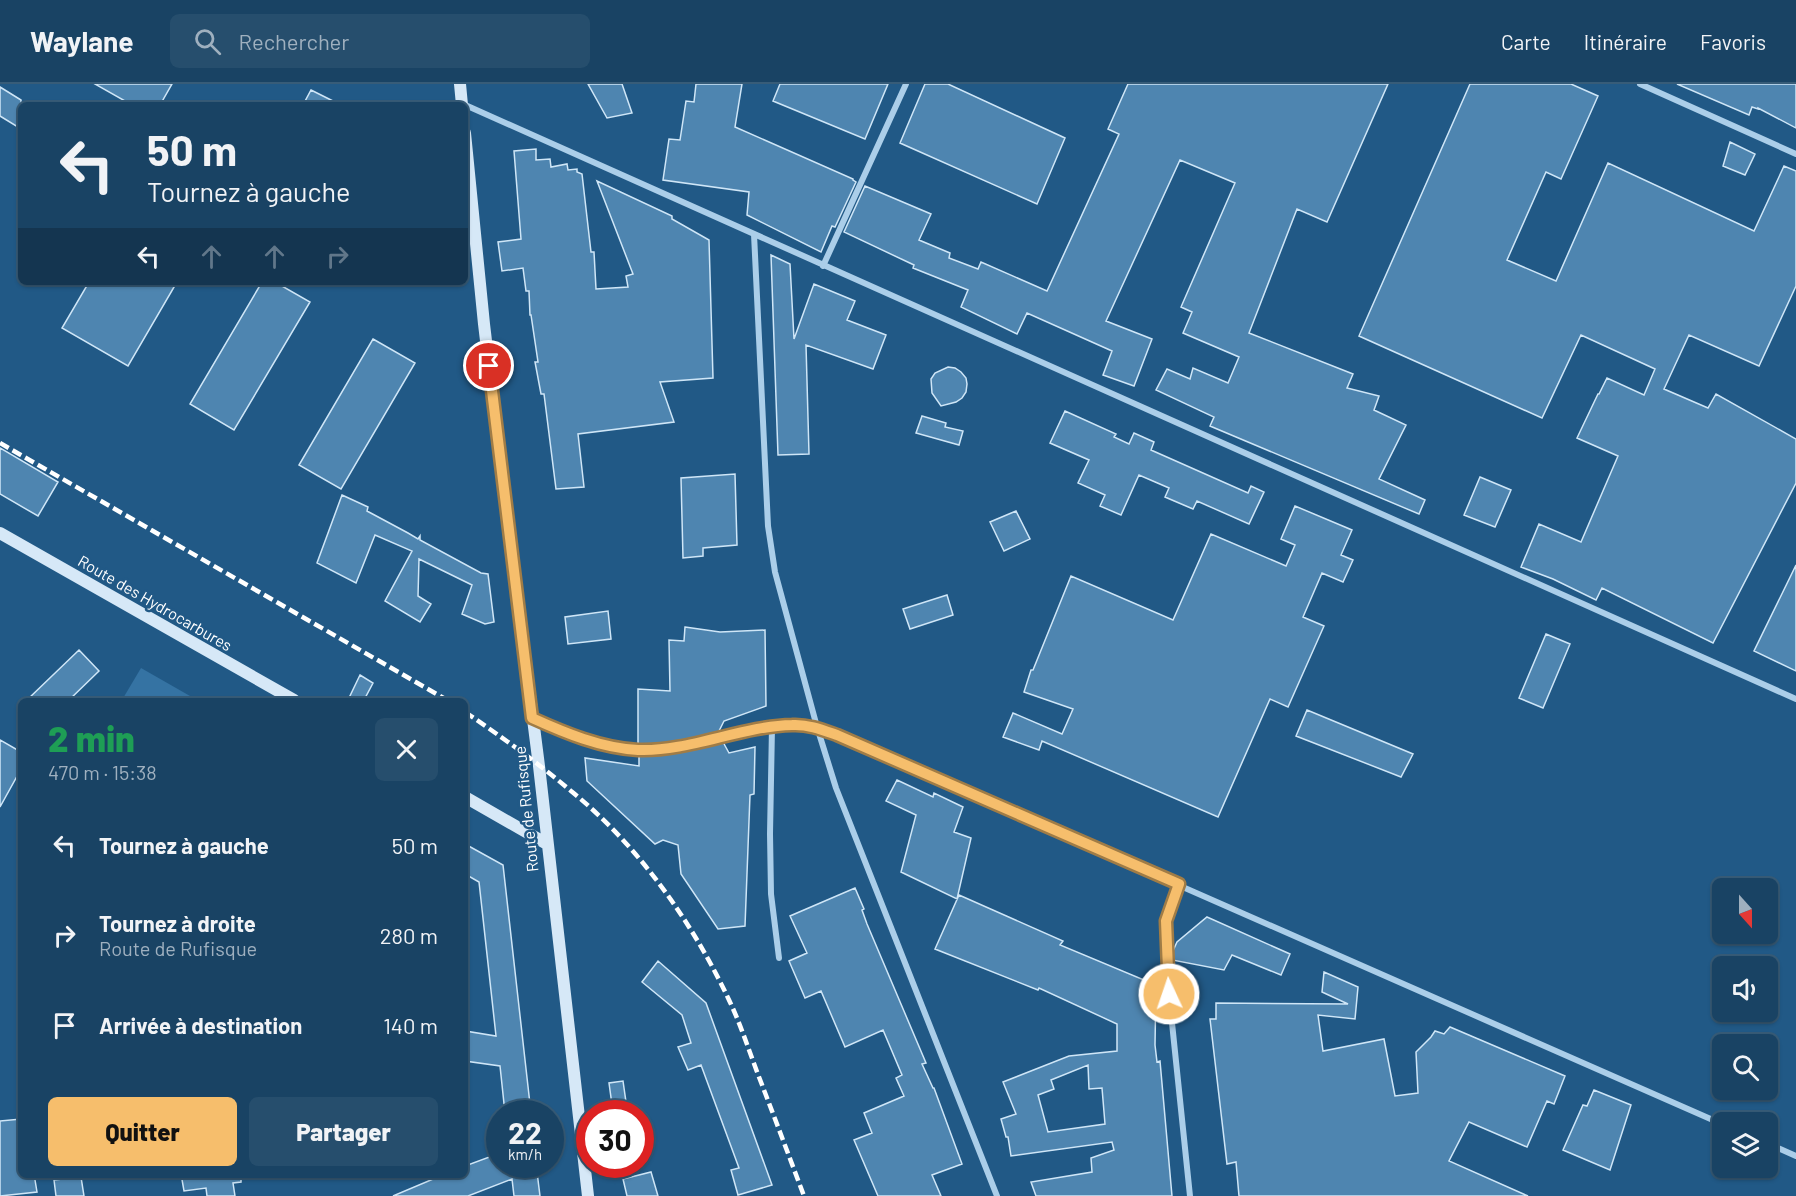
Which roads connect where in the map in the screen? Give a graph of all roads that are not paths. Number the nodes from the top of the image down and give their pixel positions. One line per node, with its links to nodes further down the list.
1 (460, 84): 4 (main road)
2 (906, 84): 9 (street)
3 (1640, 84): 6 (street)
4 (462, 102)
5 (468, 107): 8 (street)
6 (1796, 154)
7 (468, 163): 13 (main road, Route de Rufisque)
8 (754, 234): 9 (street); 15 (street)
9 (823, 266): 12 (street)
10 (0, 533): 11 (main road, Route des Hydrocarbures)
11 (290, 698)
12 (1796, 699)
13 (532, 718): 14 (street); 17 (main road, Route de Rufisque)
14 (772, 727): 15 (street); 19 (street)
15 (817, 728): 18 (street); 24 (street)
16 (468, 799): 17 (main road)
17 (547, 844): 23 (main road, Route de Rufisque)
18 (1179, 884): 20 (street); 25 (street)
19 (779, 958)
20 (1712, 1120)
21 (1778, 1148): 22 (street)
22 (1796, 1156)
23 (588, 1196)
24 (997, 1196)
25 (1190, 1196)

